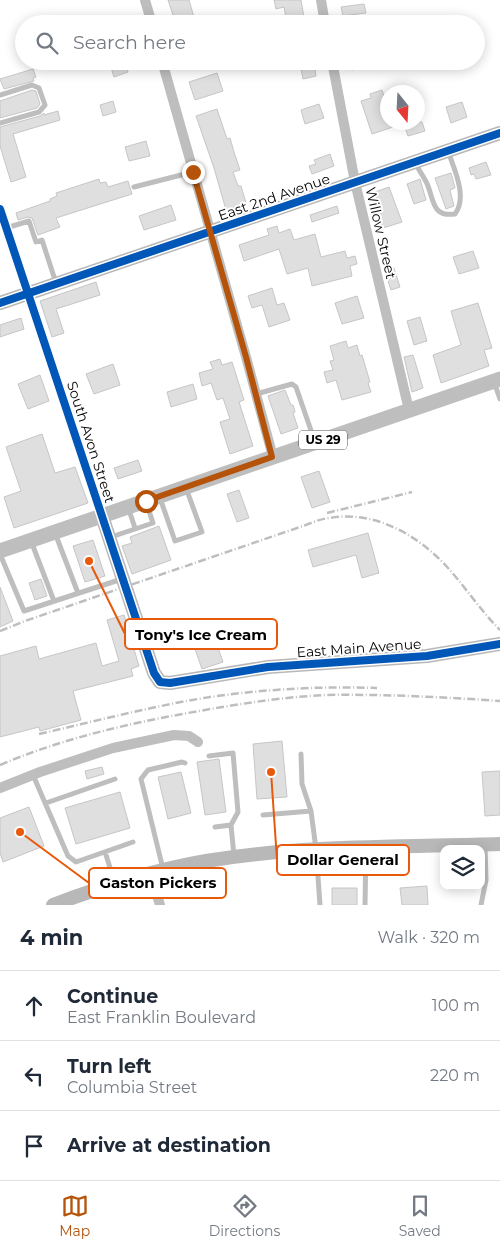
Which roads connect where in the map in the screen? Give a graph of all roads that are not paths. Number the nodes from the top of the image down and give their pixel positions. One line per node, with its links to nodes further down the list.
1 (145, 0): 3 (street)
2 (321, 0): 4 (street)
3 (149, 15)
4 (324, 15)
5 (165, 70): 12 (street)
6 (334, 70): 13 (street, Willow Street)
7 (0, 94): 8 (lane)
8 (0, 123)
9 (500, 133): 10 (street, East 2nd Avenue)
10 (448, 151): 11 (street, East 2nd Avenue); 11 (lane)
11 (415, 162): 13 (street, East 2nd Avenue)
12 (193, 172): 14 (lane); 17 (street)
13 (355, 182): 17 (street, East 2nd Avenue); 24 (street, Willow Street)
14 (134, 187)
15 (0, 209): 16 (street, South Avon Street)
16 (6, 228): 18 (lane); 19 (street, South Avon Street)
17 (210, 232): 18 (street, East 2nd Avenue); 22 (street)
18 (56, 284): 19 (street, East 2nd Avenue)
19 (28, 293): 20 (street, East 2nd Avenue); 30 (street, South Avon Street)
20 (0, 303)
21 (497, 380): 23 (lane); 24 (main road, US 29)
22 (256, 394): 25 (lane); 26 (street)
23 (500, 400)
24 (409, 410): 25 (main road, US 29)
25 (315, 442): 26 (main road, US 29)
26 (272, 457): 27 (main road, US 29)
27 (186, 487): 28 (main road, US 29); 28 (lane)
28 (152, 499): 29 (main road, US 29); 31 (lane)
29 (128, 507): 30 (main road, US 29); 31 (lane)
30 (102, 516): 32 (main road, US 29); 33 (street, South Avon Street)
31 (135, 528): 33 (lane)
32 (55, 532): 34 (main road, US 29); 37 (lane)
33 (108, 538): 36 (street, South Avon Street)
34 (31, 540): 35 (main road, US 29); 38 (lane)
35 (2, 550): 38 (lane)
36 (122, 579): 37 (lane); 40 (street, South Avon Street)
37 (78, 593): 38 (lane)
38 (54, 601)
39 (500, 644): 40 (street, East Main Avenue)
40 (160, 682)
41 (198, 742): 45 (street)
42 (301, 754): 49 (lane)
43 (210, 756): 51 (lane)
44 (184, 763): 62 (lane)
45 (33, 775): 47 (street); 48 (lane)
46 (115, 779): 48 (lane)
47 (0, 788)
48 (46, 803): 59 (lane)
49 (311, 811): 50 (lane); 58 (lane)
50 (263, 815)
51 (231, 825): 52 (lane); 60 (lane)
52 (215, 827)
53 (133, 842): 59 (lane)
54 (500, 844): 55 (street)
55 (484, 845)
56 (440, 846): 57 (street)
57 (366, 848): 58 (street); 69 (lane)
58 (316, 849): 60 (street); 68 (lane)
59 (105, 852): 63 (lane)
60 (234, 857): 62 (street)
61 (485, 862): 64 (lane)
62 (157, 872): 63 (street); 67 (street)
63 (115, 883): 66 (street)
64 (485, 885)
65 (484, 890): 70 (lane)
66 (53, 905)
67 (160, 905)
68 (320, 905)
69 (365, 905)
70 (481, 905)

